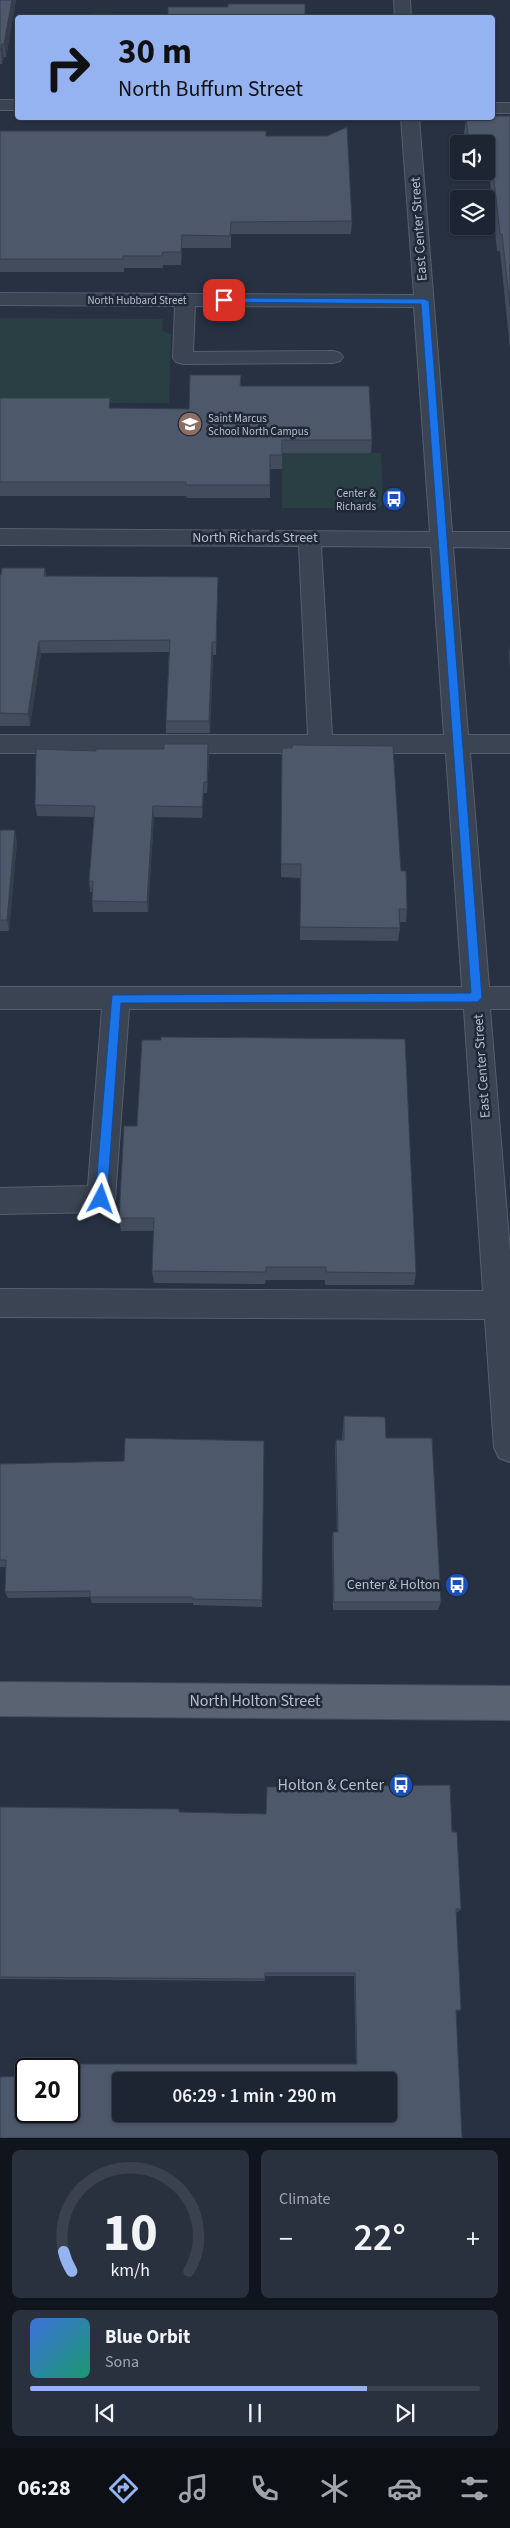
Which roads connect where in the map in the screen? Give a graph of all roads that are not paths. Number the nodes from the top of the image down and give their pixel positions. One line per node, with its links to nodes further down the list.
1 (402, 0): 2 (street)
2 (403, 15)
3 (0, 105): 4 (street)
4 (15, 105)
5 (495, 108): 6 (street)
6 (510, 108)
7 (410, 120): 10 (street, East Center Street)
8 (0, 299): 9 (street, North Hubbard Street)
9 (185, 300): 10 (street, North Hubbard Street); 11 (street)
10 (424, 301): 14 (street, East Center Street)
11 (333, 357)
12 (0, 537): 13 (street, North Richards Street)
13 (310, 539): 14 (street, North Richards Street); 16 (street)
14 (442, 540): 15 (street, North Richards Street); 17 (street, East Center Street)
15 (510, 540)
16 (320, 743): 17 (street); 18 (street)
17 (457, 743): 19 (street); 22 (street, East Center Street)
18 (0, 744)
19 (510, 744)
20 (0, 998): 21 (street)
21 (116, 998): 22 (street); 24 (street)
22 (477, 998): 23 (street); 26 (street, East Center Street)
23 (510, 998)
24 (0, 1201)
25 (0, 1303): 26 (street)
26 (505, 1305): 27 (street, East Center Street)
27 (510, 1447)
28 (0, 1699): 29 (main road, North Holton Street)
29 (510, 1703)

